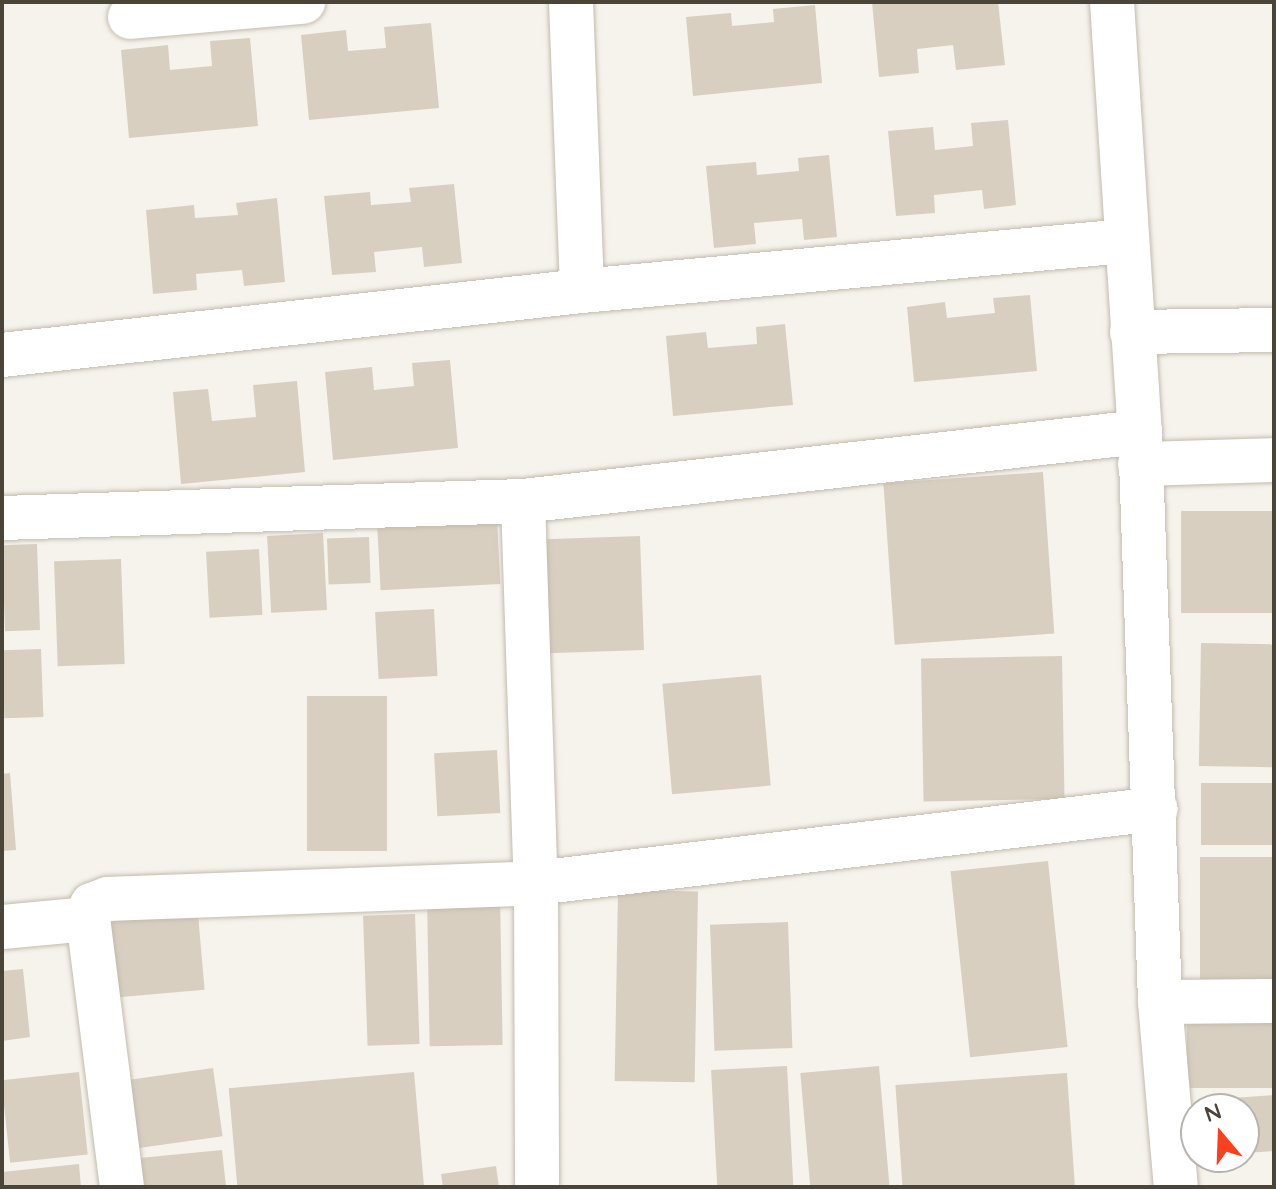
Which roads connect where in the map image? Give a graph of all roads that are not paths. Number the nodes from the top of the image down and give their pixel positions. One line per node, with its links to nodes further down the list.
1 (303, 2): 4 (street)
2 (571, 2): 6 (street)
3 (1112, 2): 5 (street)
4 (130, 17)
5 (1125, 241): 6 (street); 8 (street)
6 (582, 291): 9 (street)
7 (1274, 330): 8 (street)
8 (1132, 332): 10 (street)
9 (2, 355)
10 (1140, 448): 11 (street); 12 (street); 14 (street)
11 (1274, 460)
12 (523, 501): 13 (street); 15 (street)
13 (2, 518)
14 (1156, 809): 15 (street); 19 (street)
15 (536, 883): 16 (street); 21 (street)
16 (88, 919): 17 (street); 20 (street)
17 (2, 927)
18 (1274, 1001): 19 (street)
19 (1160, 1002): 22 (street)
20 (122, 1187)
21 (537, 1187)
22 (1176, 1187)

